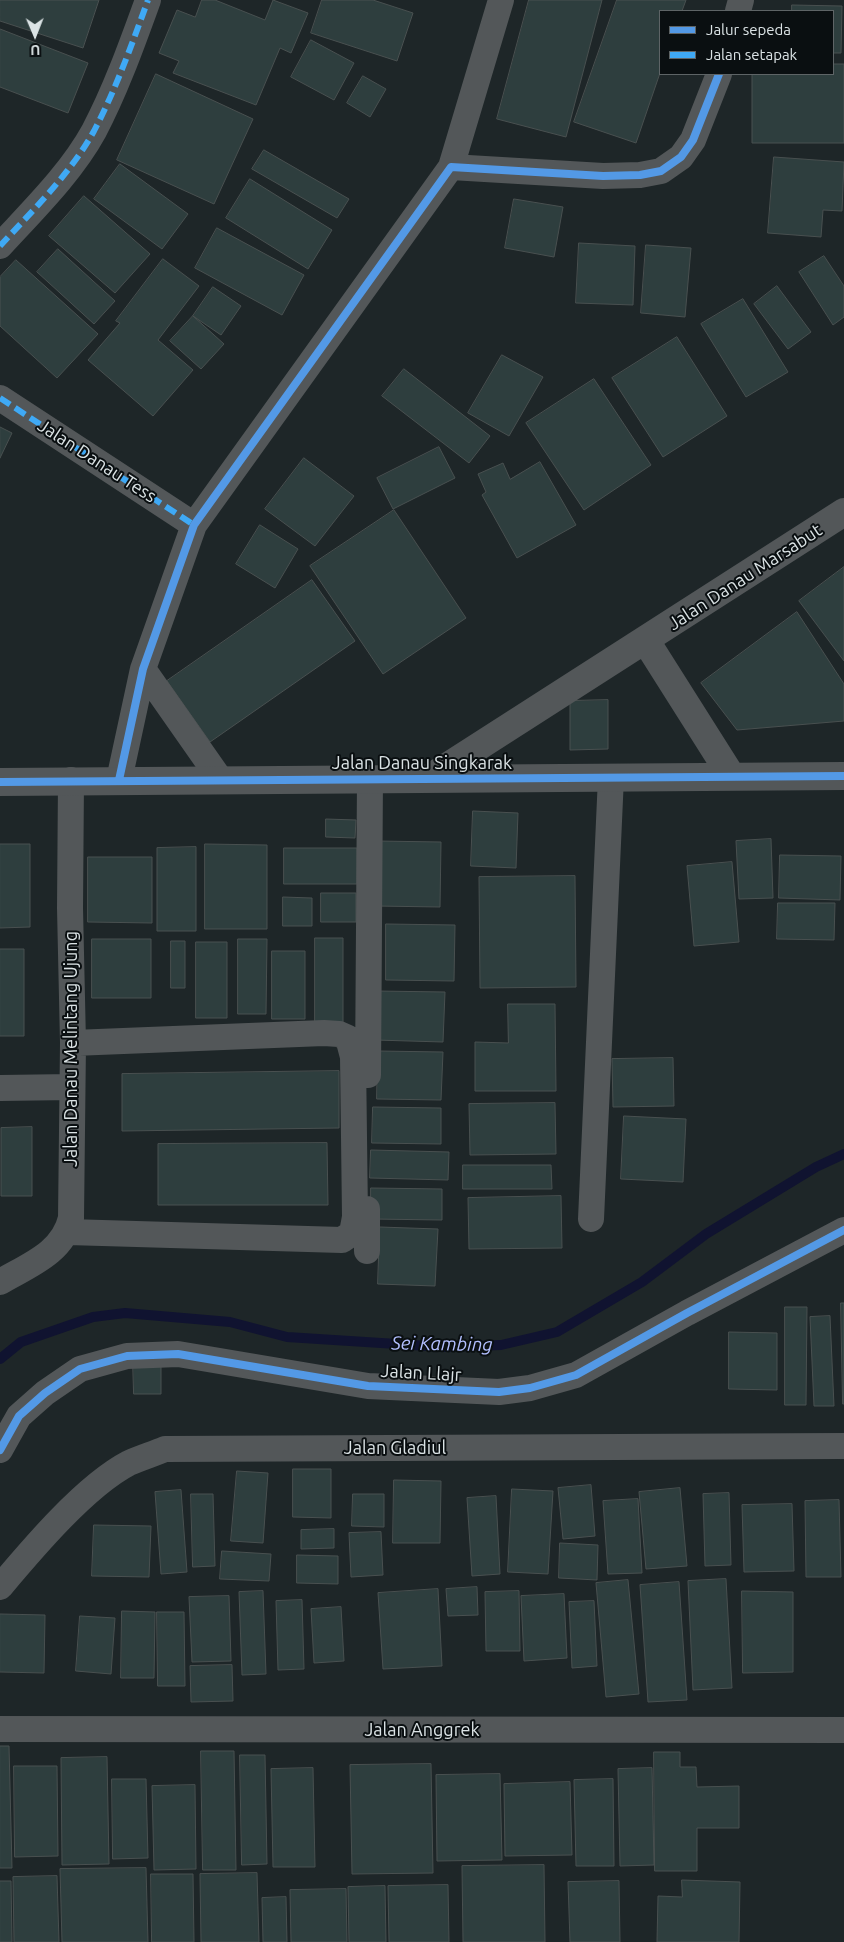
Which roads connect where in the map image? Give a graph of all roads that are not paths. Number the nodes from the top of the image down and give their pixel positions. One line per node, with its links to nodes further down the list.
1 (148, 0): 5 (street)
2 (501, 0): 4 (street)
3 (719, 75): 4 (street)
4 (451, 167): 8 (street)
5 (0, 246)
6 (0, 398): 8 (street, Jalan Danau Tess)
7 (844, 512): 9 (street, Jalan Danau Marsabut)
8 (194, 525): 10 (street)
9 (646, 641): 12 (street, Jalan Danau Marsabut); 14 (street)
10 (144, 669): 16 (street); 18 (street)
11 (844, 776): 14 (street, Jalan Danau Singkarak)
12 (431, 777): 13 (street, Jalan Danau Singkarak); 15 (street, Jalan Danau Singkarak)
13 (611, 777): 14 (street, Jalan Danau Singkarak); 23 (street)
14 (732, 777)
15 (370, 778): 16 (street, Jalan Danau Singkarak); 26 (street)
16 (220, 779): 18 (street, Jalan Danau Singkarak)
17 (71, 780): 18 (street, Jalan Danau Singkarak); 19 (street, Jalan Danau Singkarak); 20 (street, Jalan Danau Melintang Ujung)
18 (119, 780)
19 (0, 782)
20 (73, 1043): 21 (street, Jalan Danau Melintang Ujung); 25 (street)
21 (72, 1087): 22 (street); 25 (street, Jalan Danau Melintang Ujung)
22 (0, 1088)
23 (591, 1219)
24 (844, 1230): 29 (street, Jalan Llajr)
25 (68, 1232): 27 (street)
26 (367, 1250)
27 (0, 1282)
28 (844, 1446): 30 (street, Jalan Gladiul)
29 (0, 1450)
30 (0, 1588)
31 (0, 1729): 32 (street, Jalan Anggrek)
32 (844, 1730)

